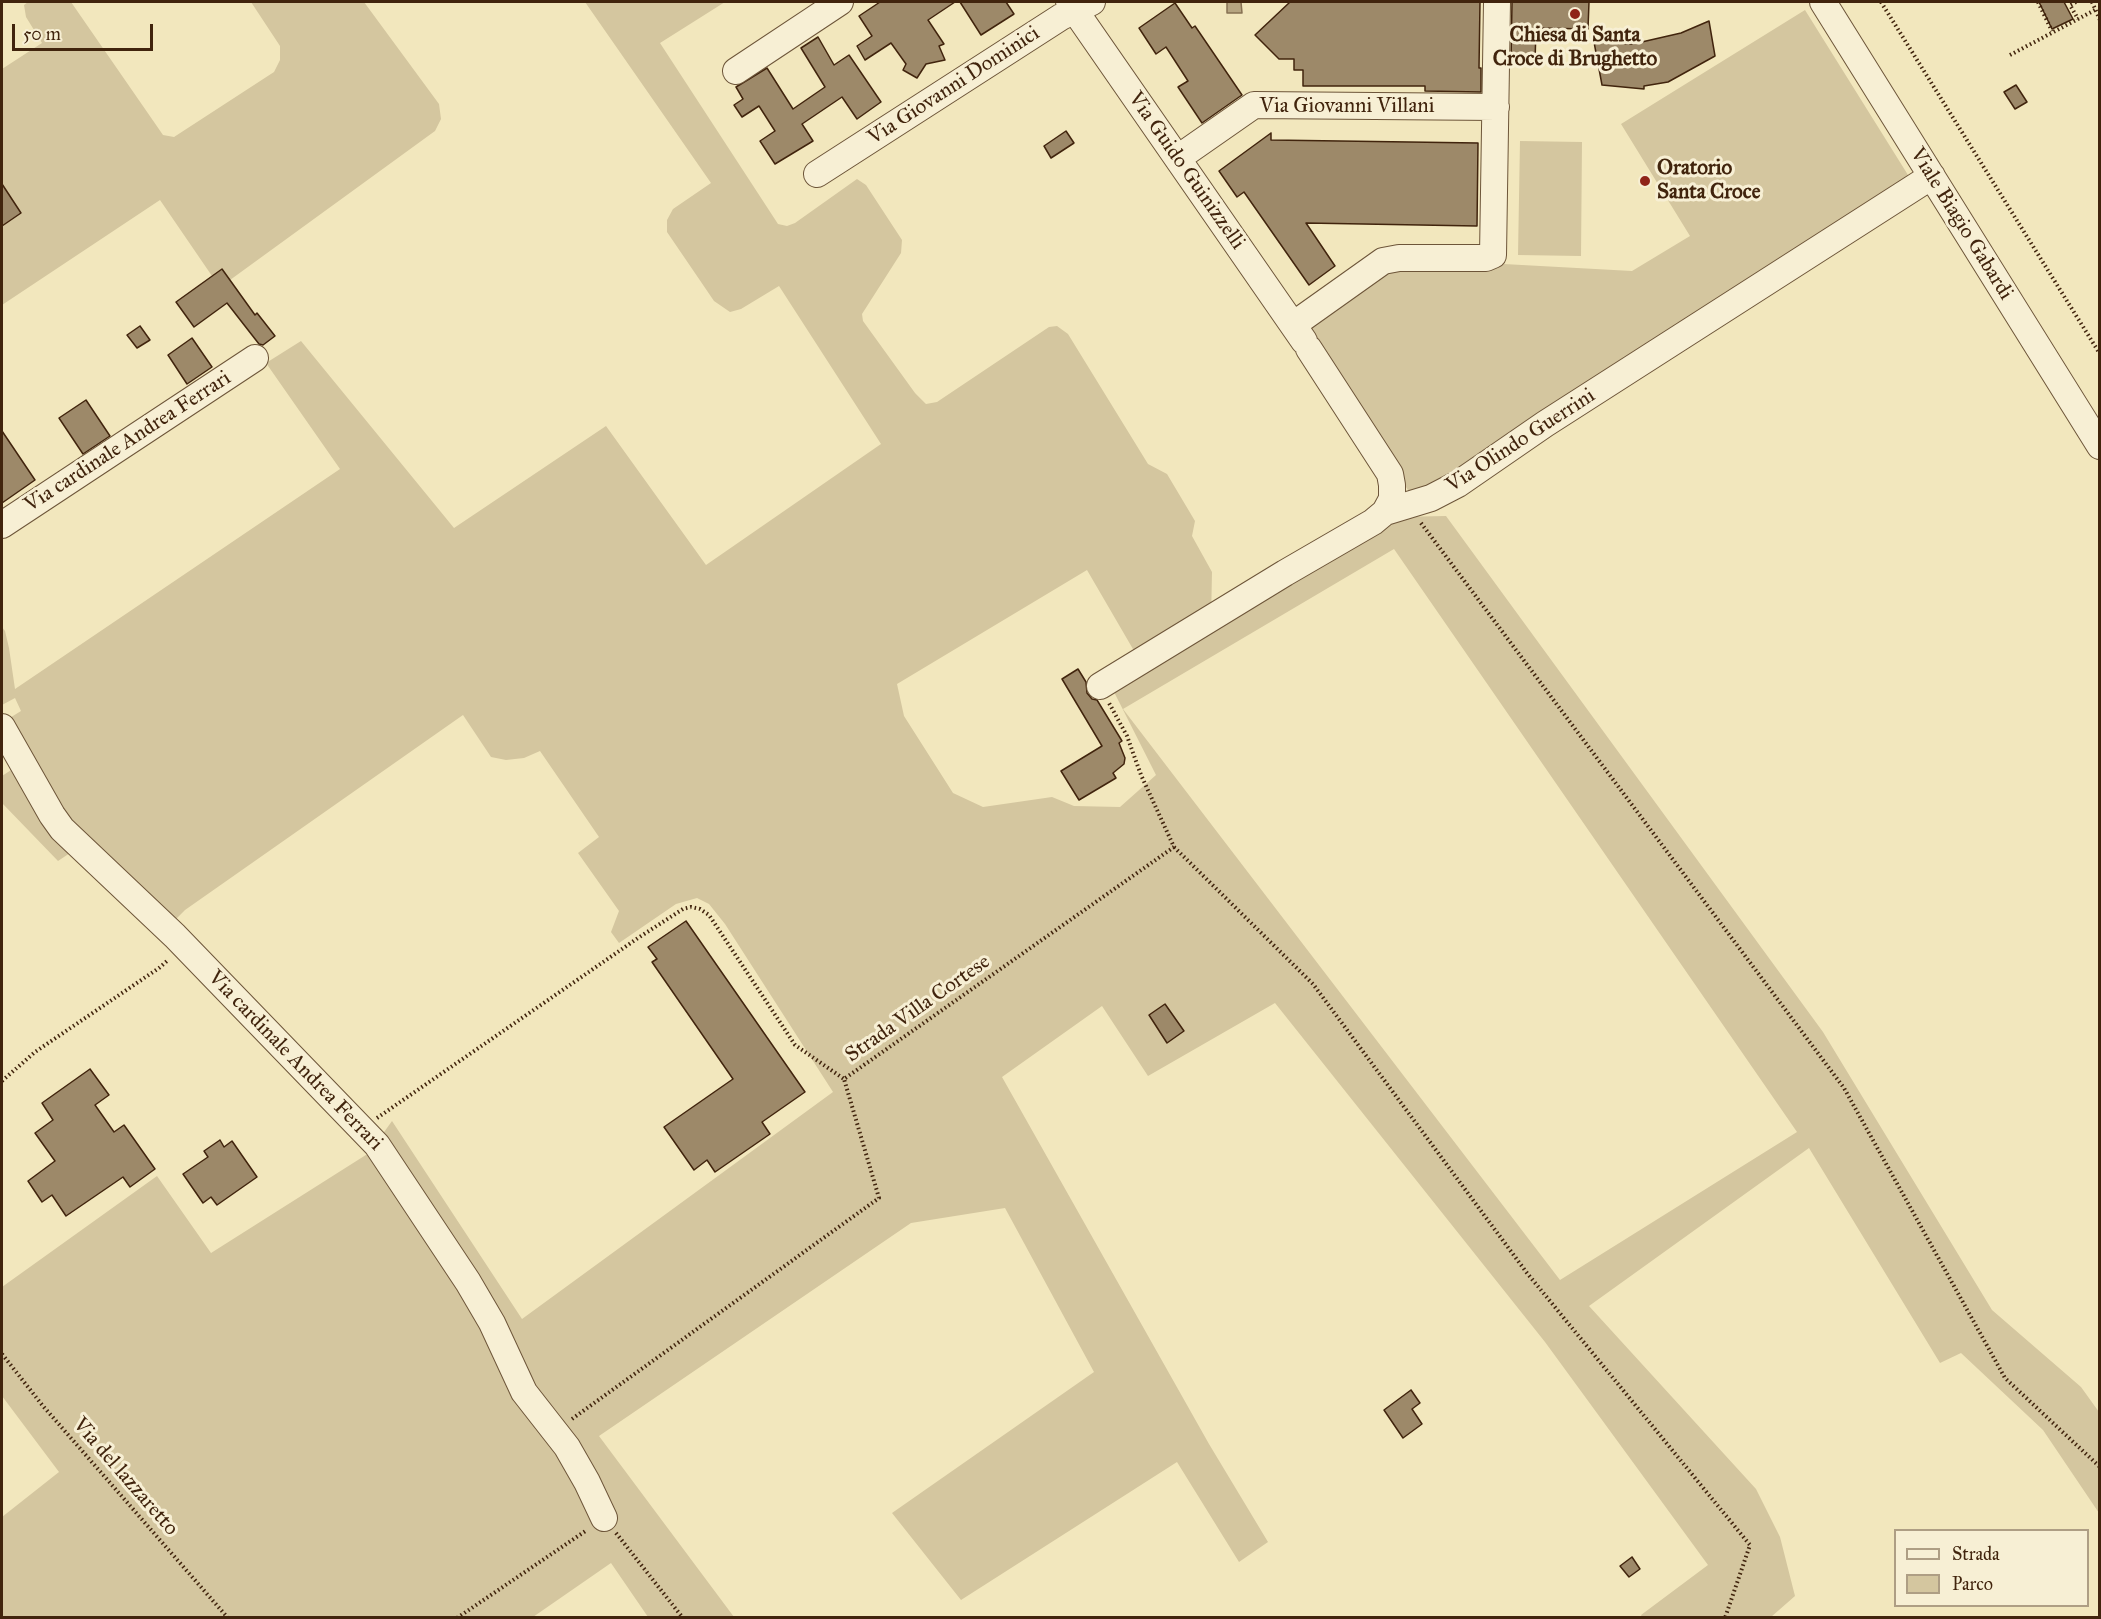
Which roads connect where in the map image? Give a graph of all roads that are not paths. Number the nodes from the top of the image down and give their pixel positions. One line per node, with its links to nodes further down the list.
1 (840, 2): 5 (street)
2 (1497, 2): 6 (street)
3 (1823, 2): 9 (street, Viale Biagio Gabardi)
4 (1079, 4): 7 (street, Via Guido Guinizzelli); 8 (street, Via Giovanni Dominici)
5 (736, 71)
6 (1496, 107): 7 (street, Via Giovanni Villani); 10 (street)
7 (1178, 158): 10 (street, Via Guido Guinizzelli)
8 (818, 174)
9 (1932, 176): 12 (street, Viale Biagio Gabardi); 13 (street, Via Olindo Guerrini)
10 (1302, 338): 13 (street, Via Guido Guinizzelli)
11 (255, 358): 14 (street, Via cardinale Andrea Ferrari)
12 (2100, 446)
13 (1396, 508): 15 (street, Via Olindo Guerrini)
14 (2, 525)
15 (1100, 686)
16 (2, 727): 17 (street, Via cardinale Andrea Ferrari)
17 (604, 1518)

